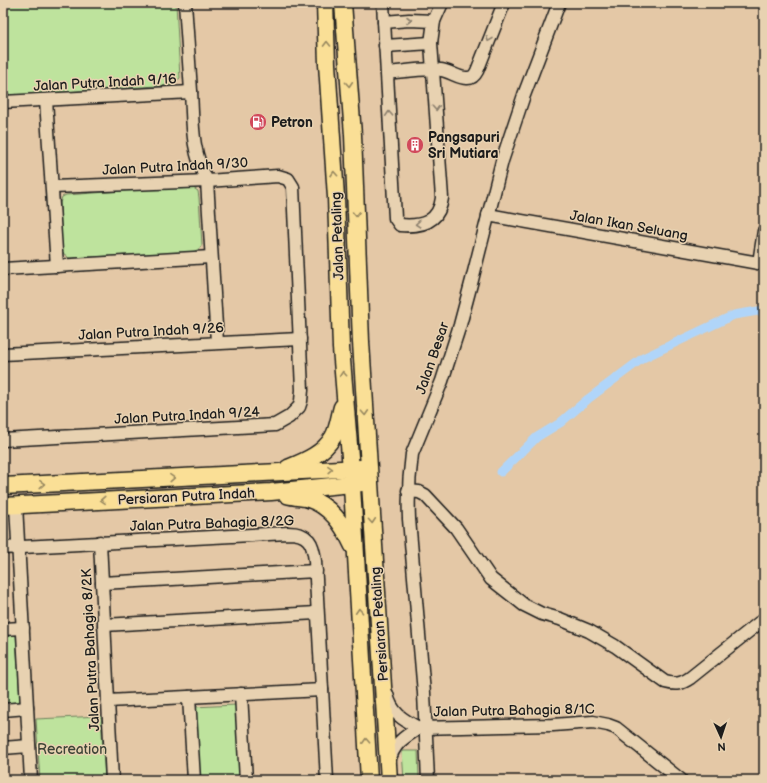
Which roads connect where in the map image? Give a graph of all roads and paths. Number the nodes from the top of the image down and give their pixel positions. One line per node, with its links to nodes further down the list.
1 (185, 3): 16 (street, Jalan Putra Indah 9/16)
2 (314, 3): 11 (main road)
3 (325, 3): 11 (main road, Jalan Petaling)
4 (343, 3): 34 (main road, Jalan Petaling, one-way to 34)
5 (383, 3): 10 (street)
6 (442, 3): 9 (street)
7 (504, 3): 14 (street, one-way to 14)
8 (559, 3): 22 (street, Jalan Besar)
9 (434, 21): 10 (street, one-way to 9); 12 (street)
10 (384, 22): 13 (street)
11 (327, 26): 31 (main road, Jalan Petaling, one-way to 11)
12 (431, 43): 13 (street); 14 (street)
13 (385, 46): 15 (street)
14 (433, 69): 15 (street); 15 (street, one-way to 15)
15 (387, 73)
16 (191, 92): 17 (street, Jalan Putra Indah 9/16); 19 (street)
17 (46, 100): 18 (street, Jalan Putra Indah 9/16); 20 (street)
18 (3, 102)
19 (207, 180): 20 (street, Jalan Putra Indah 9/30); 21 (street, Jalan Putra Indah 9/30); 24 (street)
20 (53, 187): 26 (street)
21 (293, 187): 28 (street, Jalan Putra Indah 9/24)
22 (488, 215): 25 (street, Jalan Ikan Seluang); 37 (street, Jalan Besar)
23 (764, 231): 25 (street)
24 (211, 257): 26 (street); 29 (street)
25 (761, 263)
26 (57, 266): 27 (street)
27 (3, 269)
28 (300, 339): 29 (street, Jalan Putra Indah 9/26); 32 (street, Jalan Putra Indah 9/24)
29 (217, 342): 30 (street, Jalan Putra Indah 9/26)
30 (3, 354)
31 (345, 396): 33 (main road); 35 (main road, Jalan Petaling)
32 (3, 440)
33 (269, 472): 35 (main road, Persiaran Putra Indah, one-way to 35); 36 (main road, Persiaran Putra Indah, one-way to 33)
34 (369, 475): 35 (main road, Persiaran Putra Indah); 51 (main road, Persiaran Petaling, one-way to 51)
35 (351, 476): 38 (main road, Persiaran Putra Indah); 43 (main road, Persiaran Petaling)
36 (3, 486)
37 (408, 491): 47 (street); 58 (street, Jalan Besar)
38 (271, 492): 39 (main road, Persiaran Putra Indah, one-way to 39); 43 (main road)
39 (10, 506): 41 (street)
40 (100, 542): 41 (street, Jalan Putra Bahagia 8/2G); 44 (street, Jalan Putra Bahagia 8/2G); 45 (street, Jalan Putra Bahagia 8/2K)
41 (18, 547): 42 (street, Jalan Putra Bahagia 8/2G); 49 (street)
42 (3, 548)
43 (355, 552): 67 (main road, Persiaran Petaling, one-way to 43)
44 (316, 571): 45 (street); 46 (street, Jalan Putra Bahagia 8/2G)
45 (102, 583): 48 (street, Jalan Putra Bahagia 8/2K)
46 (317, 613): 48 (street); 52 (street, Jalan Putra Bahagia 8/2G)
47 (764, 619)
48 (104, 624): 55 (street, Jalan Putra Bahagia 8/2K)
49 (23, 628): 50 (street); 56 (street)
50 (3, 629)
51 (383, 679): 58 (street); 61 (main road, Persiaran Petaling)
52 (322, 690): 53 (street); 66 (street, Jalan Putra Bahagia 8/2G)
53 (240, 694): 54 (street); 65 (street)
54 (189, 697): 55 (street); 64 (street)
55 (108, 701): 63 (street, Jalan Putra Bahagia 8/2K)
56 (27, 708): 57 (street); 59 (street)
57 (3, 710)
58 (422, 728): 61 (street); 68 (street, Jalan Besar); 69 (street, Jalan Putra Bahagia 8/1C)
59 (29, 746): 60 (street); 62 (street)
60 (3, 748)
61 (388, 775)
62 (31, 780)
63 (112, 780)
64 (194, 780)
65 (246, 780)
66 (328, 780)
67 (368, 780)
68 (428, 780)
69 (681, 780)

